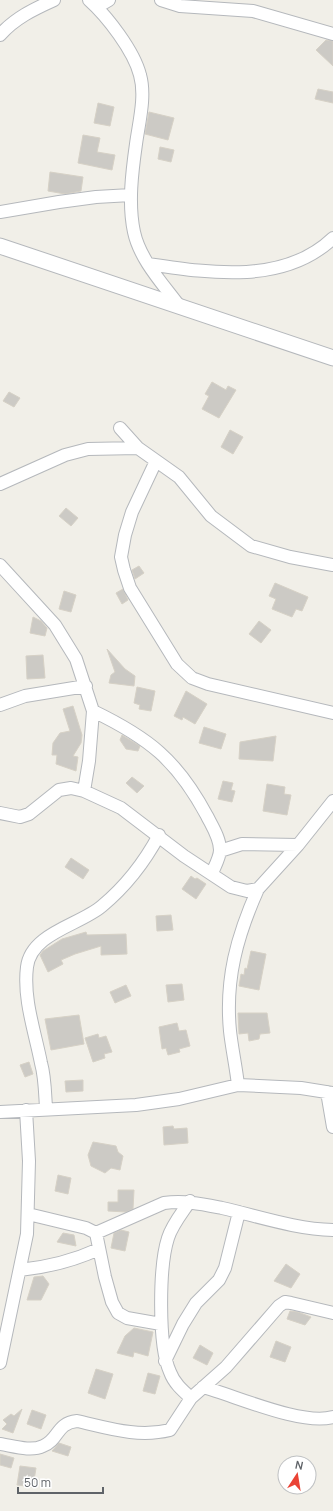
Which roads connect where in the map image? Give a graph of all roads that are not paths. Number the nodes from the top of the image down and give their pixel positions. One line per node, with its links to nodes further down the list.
1 (54, 0): 6 (street)
2 (109, 0): 4 (street)
3 (161, 0): 5 (street)
4 (93, 4): 7 (street)
5 (333, 34)
6 (0, 35)
7 (132, 195): 8 (street); 11 (street)
8 (0, 212)
9 (333, 238): 11 (street)
10 (0, 246): 12 (street)
11 (148, 264): 12 (street)
12 (180, 307): 13 (street)
13 (333, 358)
14 (120, 428): 15 (street)
15 (138, 448): 16 (street); 17 (street)
16 (156, 461): 19 (street); 23 (street)
17 (0, 484)
18 (0, 565): 20 (street)
19 (333, 565)
20 (86, 686): 21 (street); 22 (street)
21 (0, 705)
22 (93, 711): 24 (street); 29 (street)
23 (333, 713)
24 (84, 790): 26 (street); 27 (street)
25 (333, 801): 28 (street)
26 (0, 813)
27 (159, 835): 30 (street); 34 (street)
28 (298, 845): 29 (street); 31 (street)
29 (220, 851): 30 (street)
30 (212, 873): 31 (street)
31 (258, 889): 32 (street)
32 (238, 1085): 33 (street); 34 (street)
33 (330, 1093): 37 (street)
34 (46, 1108): 35 (street)
35 (26, 1110): 36 (street); 40 (street)
36 (0, 1112)
37 (333, 1126)
38 (190, 1201): 39 (street); 42 (street); 46 (street)
39 (239, 1212): 41 (street); 47 (street)
40 (28, 1214): 42 (street); 44 (street)
41 (333, 1230)
42 (96, 1232): 43 (street)
43 (99, 1249): 44 (street); 46 (street)
44 (20, 1270): 48 (street)
45 (333, 1313): 49 (street)
46 (161, 1324): 47 (street)
47 (165, 1361): 50 (street)
48 (0, 1363)
49 (203, 1387): 50 (street); 51 (street)
50 (191, 1398): 52 (street)
51 (333, 1417)
52 (0, 1444)

